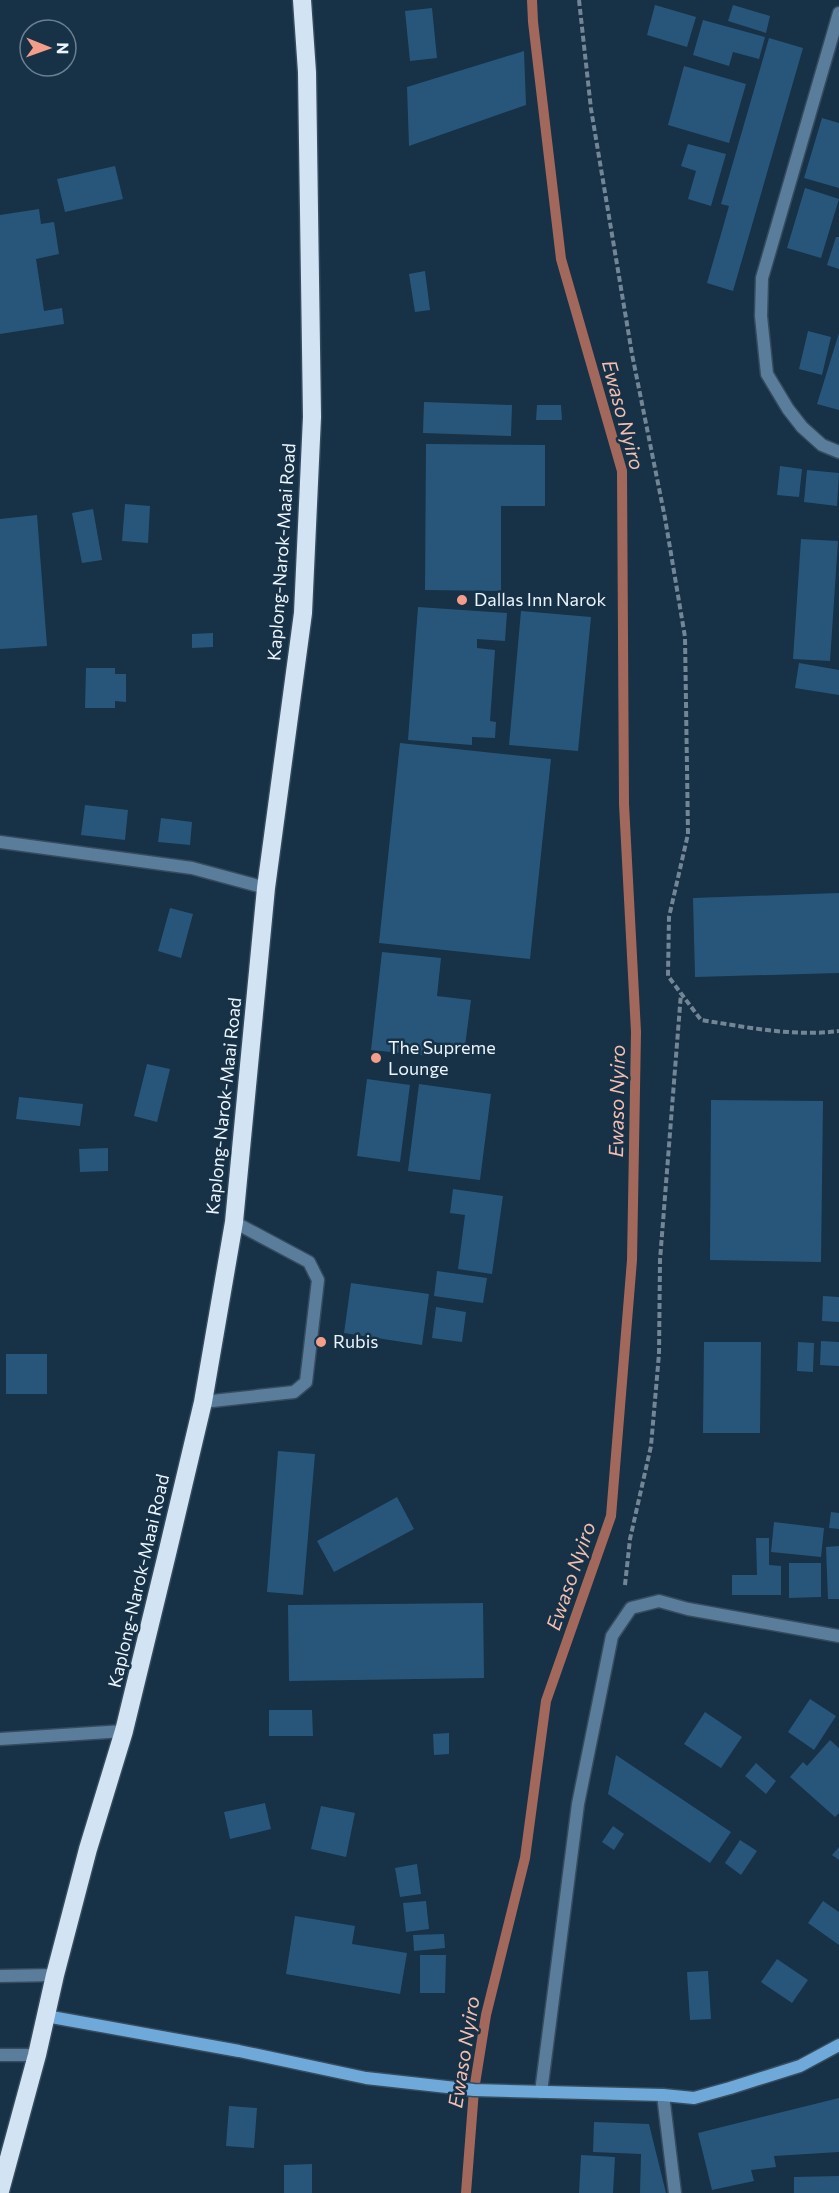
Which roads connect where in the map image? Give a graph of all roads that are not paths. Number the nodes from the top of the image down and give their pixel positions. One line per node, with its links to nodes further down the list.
1 (302, 0): 5 (highway, Kaplong-Narok-Maai Road)
2 (839, 13): 3 (street)
3 (839, 452)
4 (0, 842): 5 (street)
5 (266, 888): 6 (highway, Kaplong-Narok-Maai Road)
6 (234, 1222): 7 (highway, Kaplong-Narok-Maai Road); 7 (street)
7 (203, 1402): 9 (highway, Kaplong-Narok-Maai Road)
8 (839, 1636): 17 (street)
9 (124, 1731): 10 (street); 11 (highway, Kaplong-Narok-Maai Road)
10 (0, 1739)
11 (55, 1975): 12 (street); 13 (highway, Kaplong-Narok-Maai Road)
12 (0, 1976)
13 (45, 2016): 16 (highway, Kaplong-Narok-Maai Road); 17 (street)
14 (839, 2045): 18 (street)
15 (0, 2055): 16 (street)
16 (37, 2055): 19 (highway, Kaplong-Narok-Maai Road)
17 (541, 2092): 18 (street)
18 (663, 2095): 20 (street)
19 (0, 2191)
20 (675, 2193)

